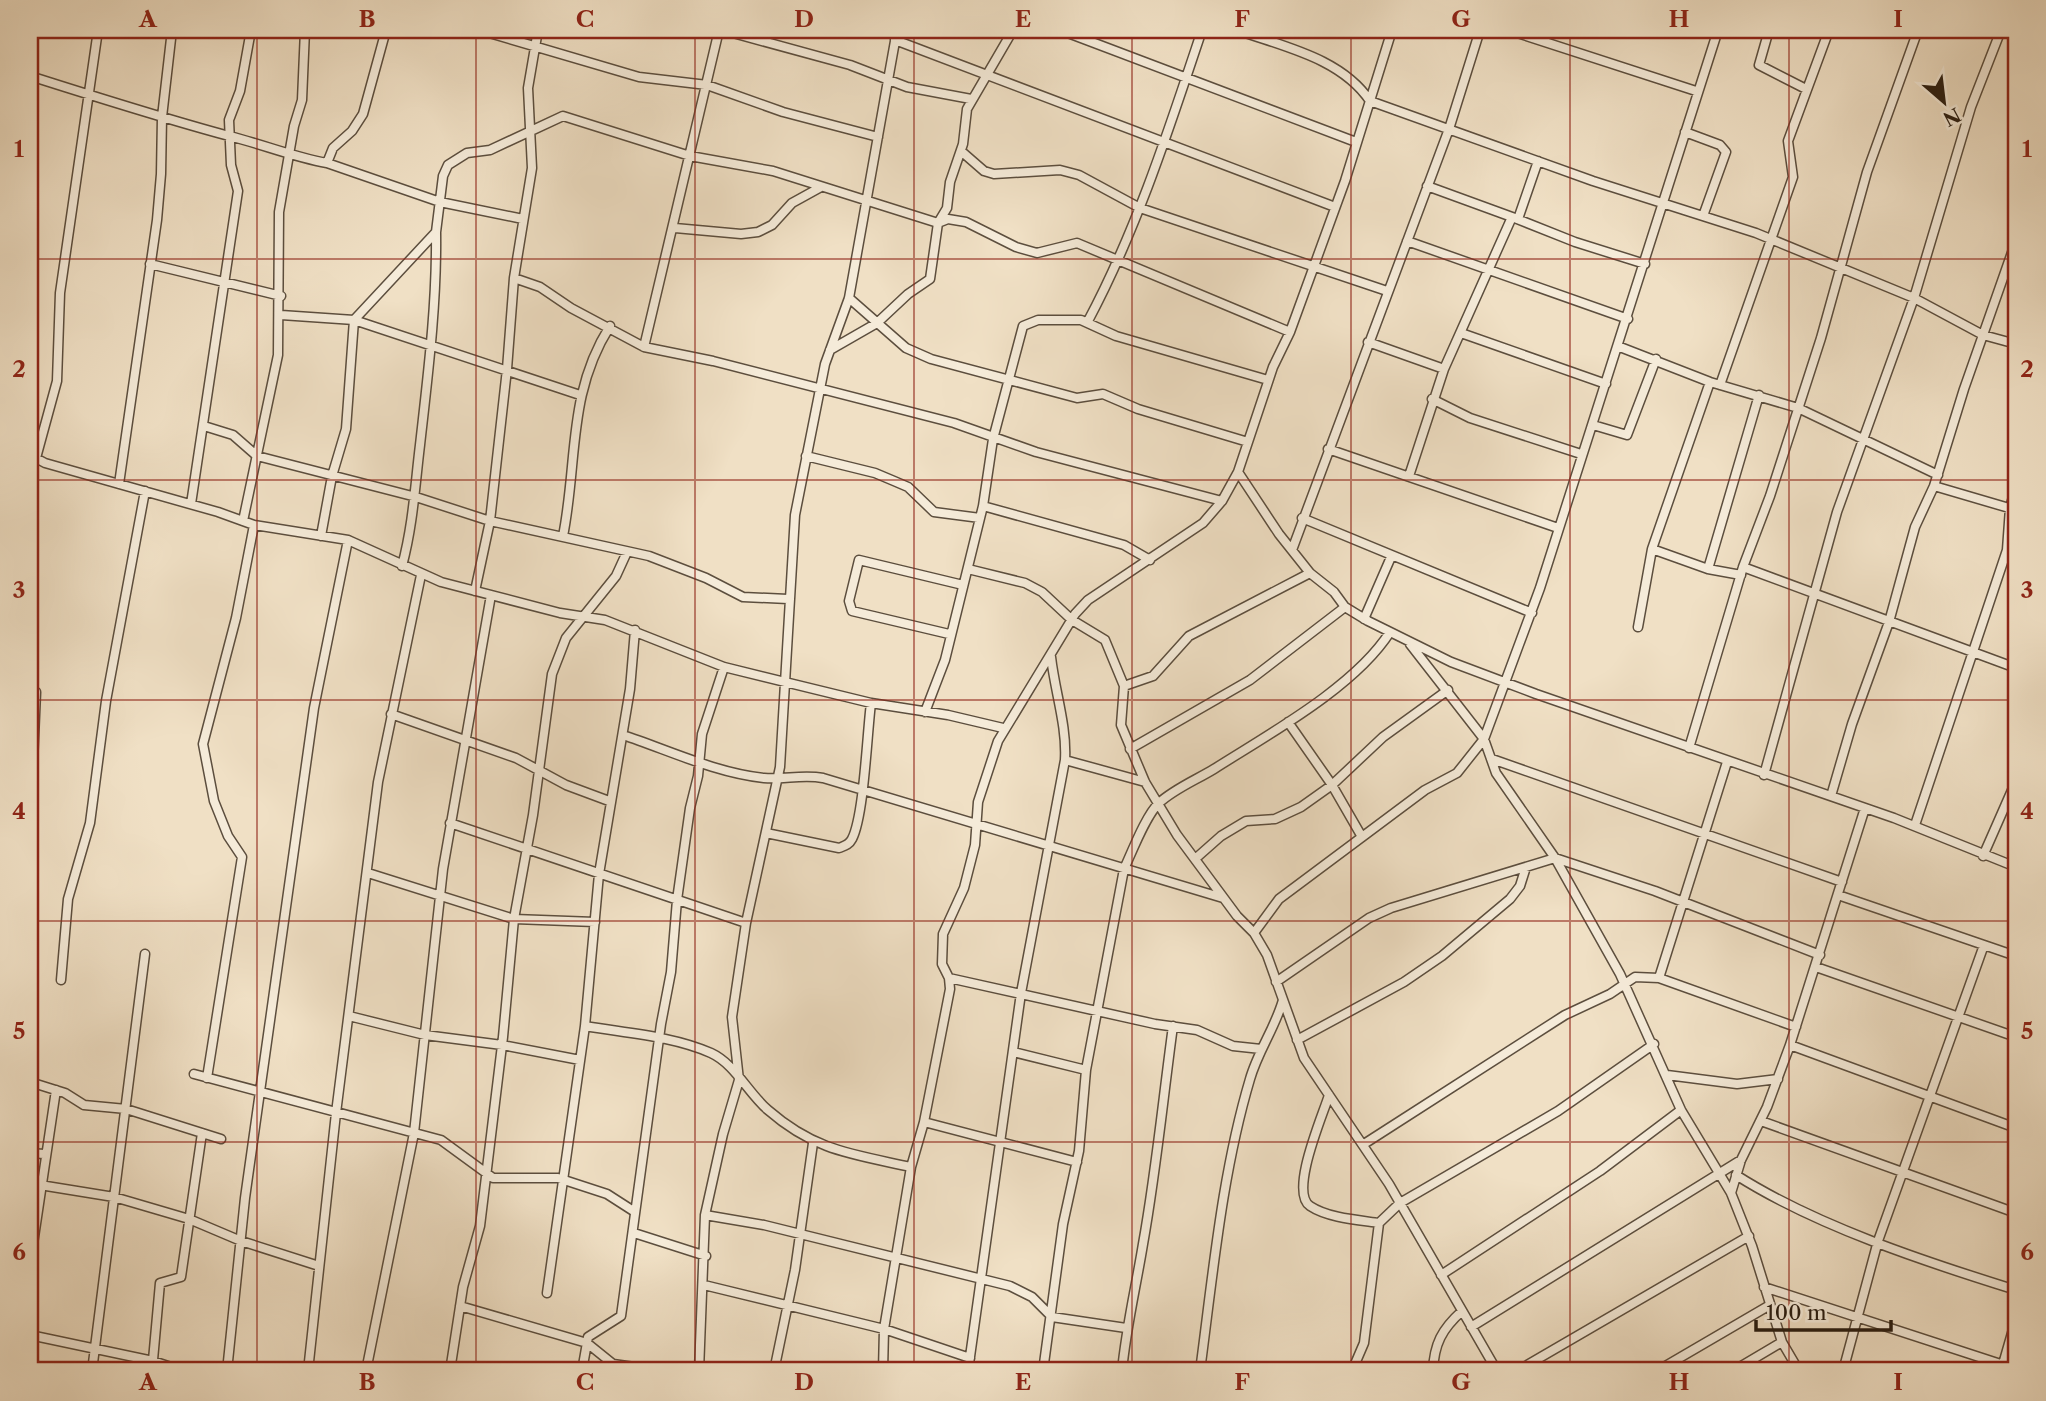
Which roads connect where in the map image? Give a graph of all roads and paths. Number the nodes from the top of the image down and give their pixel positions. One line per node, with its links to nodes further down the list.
1 (98, 30): 32 (street)
2 (172, 30): 35 (street)
3 (251, 30): 39 (street)
4 (305, 30): 44 (street)
5 (374, 30): 21 (street)
6 (479, 30): 24 (street)
7 (538, 30): 24 (street)
8 (720, 30): 28 (street); 29 (street)
9 (897, 30): 23 (street)
10 (1013, 30): 25 (street)
11 (1060, 30): 27 (street)
12 (1202, 30): 27 (street)
13 (1237, 30): 34 (street)
14 (1392, 30): 34 (street)
15 (1480, 30): 36 (street)
16 (1508, 30): 31 (street)
17 (1769, 30): 30 (street)
18 (1829, 30): 30 (street)
19 (1918, 30): 68 (street)
20 (2000, 30): 75 (street)
21 (386, 31): 47 (street)
22 (1714, 31): 31 (street)
23 (895, 40): 25 (street); 28 (street)
24 (535, 46): 29 (street); 37 (street)
25 (988, 75): 33 (street); 42 (street)
26 (30, 76): 32 (street)
27 (1187, 76): 41 (street); 42 (street)
28 (887, 78): 33 (street); 40 (street)
29 (707, 85): 40 (street); 45 (street)
30 (1806, 89): 61 (street)
31 (1696, 91): 38 (street)
32 (88, 95): 35 (street); 113 (street)
33 (971, 99): 43 (street)
34 (1370, 101): 36 (street); 41 (street)
35 (162, 117): 39 (street); 65 (street)
36 (1449, 129): 46 (street); 48 (street)
37 (531, 132): 45 (street); 51 (street); 57 (street)
38 (1685, 132): 52 (street); 55 (street)
39 (229, 136): 44 (street); 71 (street)
40 (878, 137): 50 (street)
41 (1356, 142): 53 (street)
42 (1164, 143): 53 (street); 54 (street)
43 (961, 151): 54 (street); 58 (street)
44 (288, 154): 47 (street); 73 (street)
45 (690, 156): 49 (street); 59 (street)
46 (1538, 160): 52 (street); 56 (street)
47 (327, 163): 51 (street)
48 (1427, 186): 56 (street); 63 (street)
49 (821, 187): 50 (street); 59 (street)
50 (866, 200): 58 (street); 74 (street)
51 (440, 202): 57 (street); 60 (street)
52 (1664, 204): 55 (street); 66 (street)
53 (1335, 207): 67 (street)
54 (1140, 208): 64 (street); 67 (street)
55 (1703, 216): 61 (street)
56 (1515, 218): 66 (street); 69 (street)
57 (523, 219): 70 (street)
58 (938, 223): 64 (street); 80 (street)
59 (675, 228): 88 (street)
60 (436, 232): 78 (street); 87 (street)
61 (1770, 239): 68 (street); 98 (street)
62 (2016, 240): 84 (street)
63 (1407, 241): 69 (street); 72 (street)
64 (1118, 262): 79 (street); 82 (street)
65 (150, 264): 71 (street); 118 (street)
66 (1645, 264): 77 (street)
67 (1315, 267): 72 (street); 82 (street)
68 (1843, 268): 75 (street); 103 (street)
69 (1488, 270): 77 (street); 83 (street)
70 (514, 278): 81 (street); 92 (street)
71 (225, 282): 73 (street); 105 (street)
72 (1387, 291): 85 (street)
73 (281, 296): 76 (street)
74 (849, 298): 80 (street); 90 (street)
75 (1914, 298): 84 (street); 107 (street)
76 (281, 315): 78 (street); 111 (street)
77 (1628, 319): 89 (street)
78 (354, 320): 87 (street); 116 (street)
79 (1088, 321): 94 (street); 95 (street)
80 (877, 323): 90 (street); 95 (street)
81 (610, 326): 88 (street); 100 (street)
82 (1290, 332): 94 (street)
83 (1461, 332): 93 (street); 97 (street)
84 (1983, 335): 86 (street); 115 (street)
85 (1368, 342): 93 (street); 109 (street)
86 (2016, 344)
87 (431, 346): 92 (street); 122 (street)
88 (645, 347): 99 (street)
89 (1620, 347): 91 (street); 97 (street)
90 (830, 350): 99 (street)
91 (1656, 359): 96 (street); 104 (street)
92 (507, 369): 100 (street); 130 (street)
93 (1444, 369): 102 (street)
94 (1268, 380): 108 (street)
95 (1008, 382): 106 (street); 108 (street)
96 (1710, 382): 98 (street); 136 (street)
97 (1606, 384): 104 (street)
98 (1720, 385): 101 (street)
99 (820, 390): 106 (street); 112 (street)
100 (580, 395): 134 (street)
101 (1759, 395): 103 (street); 143 (street)
102 (1433, 399): 110 (street); 117 (street)
103 (1798, 408): 107 (street); 144 (street)
104 (1592, 425): 110 (street)
105 (204, 426): 111 (street); 124 (street)
106 (993, 439): 123 (street); 125 (street)
107 (1864, 440): 115 (street); 149 (street)
108 (1248, 442): 114 (street)
109 (1328, 449): 117 (street); 127 (street)
110 (1581, 454): 132 (street)
111 (257, 456): 116 (street); 129 (street)
112 (806, 456): 128 (street); 151 (street)
113 (33, 457): 118 (street)
114 (1238, 472): 123 (street); 137 (street)
115 (1937, 475): 119 (street)
116 (332, 476): 122 (street); 133 (street)
117 (1409, 476): 132 (street)
118 (119, 484): 121 (street)
119 (1934, 486): 126 (street); 157 (street)
120 (2016, 486): 126 (street)
121 (145, 491): 124 (street); 231 (street)
122 (416, 497): 130 (street); 141 (street)
123 (1223, 501): 140 (street)
124 (191, 504): 129 (street)
125 (983, 506): 128 (street); 140 (street)
126 (2013, 509): 163 (street)
127 (1302, 518): 137 (street); 139 (street)
128 (980, 519): 142 (street)
129 (243, 521): 131 (street)
130 (490, 522): 134 (street); 148 (street)
131 (254, 525): 133 (street); 255 (street)
132 (1558, 528): 153 (street)
133 (321, 536): 135 (street)
134 (563, 536): 138 (street)
135 (348, 540): 141 (street); 260 (street)
136 (1651, 549): 143 (street); 158 (street)
137 (1292, 550): 145 (street)
138 (627, 552): 151 (street); 154 (street)
139 (1391, 557): 153 (street); 155 (street)
140 (1150, 560): 156 (street)
141 (402, 566): 146 (street)
142 (968, 569): 147 (street); 156 (street)
143 (1708, 569): 144 (street)
144 (1742, 571): 149 (street); 180 (street)
145 (1310, 573): 152 (street); 169 (street)
146 (421, 575): 148 (street); 174 (street)
147 (963, 585): 161 (street); 161 (street)
148 (475, 591): 150 (street)
149 (1816, 593): 157 (street); 188 (street)
150 (491, 595): 154 (street); 179 (street)
151 (788, 599): 168 (street)
152 (1345, 607): 155 (street); 181 (street)
153 (1532, 613): 167 (street)
154 (583, 616): 159 (street); 186 (street)
155 (1364, 619): 160 (street)
156 (1072, 620): 164 (street); 169 (street)
157 (1889, 622): 163 (street); 194 (street)
158 (1638, 627)
159 (635, 630): 165 (street); 177 (street)
160 (1390, 632): 162 (street); 175 (street)
161 (949, 634): 173 (street)
162 (1408, 642): 167 (street); 170 (street)
163 (1972, 652): 166 (street); 200 (street)
164 (1051, 657): 176 (street); 183 (street)
165 (724, 667): 168 (street); 184 (street)
166 (2016, 668)
167 (1505, 681): 178 (street); 180 (street)
168 (785, 682): 172 (street); 189 (street)
169 (1124, 686): 181 (street)
170 (1448, 690): 178 (street); 192 (street)
171 (36, 692): 187 (street)
172 (871, 703): 173 (street); 193 (street)
173 (925, 712): 176 (street)
174 (391, 714): 179 (street); 212 (street)
175 (1288, 722): 192 (street); 196 (street)
176 (1003, 728): 199 (street)
177 (623, 735): 184 (street); 195 (street)
178 (1484, 739): 182 (street); 203 (street)
179 (463, 740): 186 (street); 198 (street)
180 (1689, 747): 185 (street)
181 (1130, 749): 191 (street)
182 (1492, 759): 202 (street); 207 (street)
183 (1065, 760): 191 (street); 205 (street)
184 (699, 761): 189 (street); 218 (street)
185 (1727, 762): 188 (street); 202 (street)
186 (538, 769): 195 (street); 204 (street)
187 (30, 772)
188 (1764, 775): 194 (street)
189 (779, 778): 193 (street); 201 (street)
190 (2016, 781): 206 (street)
191 (1145, 782): 196 (street)
192 (1332, 785): 203 (street); 208 (street)
193 (861, 789): 199 (street); 201 (street)
194 (1831, 796): 197 (street)
195 (609, 801): 213 (street)
196 (1157, 803): 208 (street); 211 (street)
197 (1865, 808): 200 (street); 214 (street)
198 (450, 823): 204 (street); 216 (street)
199 (976, 823): 205 (street); 229 (street)
200 (1915, 825): 206 (street)
201 (766, 833): 222 (street)
202 (1704, 834): 214 (street); 219 (street)
203 (1362, 836): 223 (street)
204 (526, 847): 213 (street); 220 (street)
205 (1049, 848): 211 (street); 234 (street)
206 (1983, 856): 210 (street)
207 (1555, 858): 209 (street); 219 (street); 233 (street)
208 (1195, 859): 217 (street)
209 (1527, 867): 232 (street); 245 (street)
210 (2016, 867)
211 (1124, 869): 217 (street); 236 (street)
212 (368, 873): 216 (street); 237 (street)
213 (599, 874): 218 (street); 221 (street)
214 (1842, 882): 215 (street)
215 (1838, 895): 224 (street); 226 (street)
216 (440, 898): 220 (street); 242 (street)
217 (1223, 898): 223 (street)
218 (677, 900): 222 (street); 244 (street)
219 (1682, 902): 226 (street); 230 (street)
220 (514, 919): 221 (street); 247 (street)
221 (595, 922): 239 (street)
222 (746, 923): 257 (street)
223 (1254, 933): 232 (street)
224 (1984, 946): 227 (street); 238 (street)
225 (145, 954): 263 (street)
226 (1819, 955): 228 (street)
227 (2016, 956)
228 (1816, 967): 238 (street); 241 (street)
229 (949, 978): 234 (street); 267 (street)
230 (1659, 978): 233 (street); 241 (street)
231 (61, 980)
232 (1276, 982): 235 (street)
233 (1624, 983): 246 (street); 274 (street)
234 (1021, 993): 236 (street); 250 (street)
235 (1283, 1000): 245 (street); 249 (street)
236 (1099, 1009): 240 (street); 252 (street)
237 (349, 1016): 242 (street); 265 (street)
238 (1959, 1018): 243 (street); 262 (street)
239 (585, 1026): 244 (street); 251 (street)
240 (1173, 1026): 249 (street); 317 (street)
241 (1796, 1027): 248 (street)
242 (425, 1035): 247 (street); 270 (street)
243 (2016, 1037)
244 (660, 1039): 257 (street); 289 (street)
245 (1297, 1040): 261 (street)
246 (1654, 1044): 254 (street); 288 (street)
247 (502, 1045): 251 (street); 280 (street)
248 (1790, 1045): 256 (street); 262 (street)
249 (1261, 1049): 342 (street)
250 (1013, 1052): 252 (street); 272 (street)
251 (580, 1060): 284 (street)
252 (1086, 1070): 278 (street)
253 (194, 1074): 255 (street)
254 (1667, 1075): 256 (street); 264 (street)
255 (207, 1078): 260 (street)
256 (1777, 1079): 266 (street)
257 (739, 1080): 273 (street); 291 (street)
258 (30, 1082): 259 (street)
259 (56, 1090): 263 (street); 276 (street)
260 (262, 1093): 265 (street); 297 (street)
261 (1329, 1096): 274 (street); 293 (street)
262 (1928, 1096): 268 (street); 282 (street)
263 (126, 1109): 269 (street); 287 (street)
264 (1681, 1110): 281 (street); 303 (street)
265 (336, 1113): 270 (street); 302 (street)
266 (1761, 1121): 277 (street); 282 (street)
267 (924, 1122): 272 (street); 279 (street)
268 (2016, 1128)
269 (202, 1133): 271 (street); 292 (street)
270 (414, 1133): 280 (street); 332 (street)
271 (221, 1139)
272 (1000, 1140): 278 (street); 304 (street)
273 (813, 1143): 279 (street); 295 (street)
274 (1364, 1144): 288 (street)
275 (30, 1153): 276 (street)
276 (44, 1154): 285 (street)
277 (1741, 1160): 281 (street); 283 (street)
278 (1077, 1162): 313 (street)
279 (911, 1167): 300 (street)
280 (485, 1172): 284 (street); 311 (street)
281 (1721, 1172): 286 (street); 316 (street)
282 (1901, 1173): 290 (street); 298 (street)
283 (1736, 1175): 286 (street); 298 (street)
284 (564, 1180): 289 (street); 308 (street)
285 (40, 1185): 287 (street); 301 (street)
286 (1731, 1193): 296 (street)
287 (114, 1198): 292 (street); 322 (street)
288 (1400, 1203): 293 (street); 303 (street)
289 (635, 1212): 294 (street)
290 (2016, 1213)
291 (705, 1215): 295 (street); 299 (street)
292 (190, 1219): 297 (street); 324 (street)
293 (1380, 1223): 343 (street)
294 (634, 1233): 299 (street); 321 (street)
295 (801, 1235): 300 (street); 310 (street)
296 (1749, 1236): 306 (street); 346 (street)
297 (241, 1241): 302 (street); 330 (street)
298 (1878, 1241): 307 (street); 314 (street)
299 (706, 1256): 305 (street)
300 (897, 1259): 304 (street); 318 (street)
301 (30, 1265)
302 (319, 1266): 331 (street)
303 (1441, 1275): 312 (street)
304 (978, 1281): 313 (street); 323 (street)
305 (704, 1285): 310 (street); 336 (street)
306 (1764, 1287): 309 (street); 314 (street)
307 (2016, 1290)
308 (547, 1293)
309 (1770, 1305): 320 (street); 347 (street)
310 (788, 1306): 318 (street); 337 (street)
311 (460, 1307): 321 (street); 333 (street)
312 (1462, 1311): 316 (street); 344 (street)
313 (1052, 1317): 317 (street); 340 (street)
314 (1859, 1319): 325 (street); 350 (street)
315 (2016, 1319): 325 (street)
316 (1471, 1327): 345 (street)
317 (1126, 1328): 341 (street)
318 (884, 1329): 323 (street); 338 (street)
319 (30, 1335): 322 (street)
320 (1782, 1342): 348 (street); 349 (street)
321 (587, 1343): 334 (street); 335 (street)
322 (94, 1349): 324 (street); 327 (street)
323 (970, 1358): 339 (street)
324 (153, 1361): 328 (street); 329 (street)
325 (2002, 1368): 326 (street)
326 (2016, 1369)
327 (92, 1371)
328 (152, 1371)
329 (183, 1371)
330 (227, 1371)
331 (309, 1371)
332 (366, 1371)
333 (450, 1371)
334 (582, 1371)
335 (663, 1371)
336 (699, 1371)
337 (774, 1371)
338 (883, 1371)
339 (968, 1371)
340 (1043, 1371)
341 (1122, 1371)
342 (1200, 1371)
343 (1352, 1371)
344 (1433, 1371)
345 (1497, 1371)
346 (1517, 1371)
347 (1657, 1371)
348 (1733, 1371)
349 (1799, 1371)
350 (1843, 1371)

